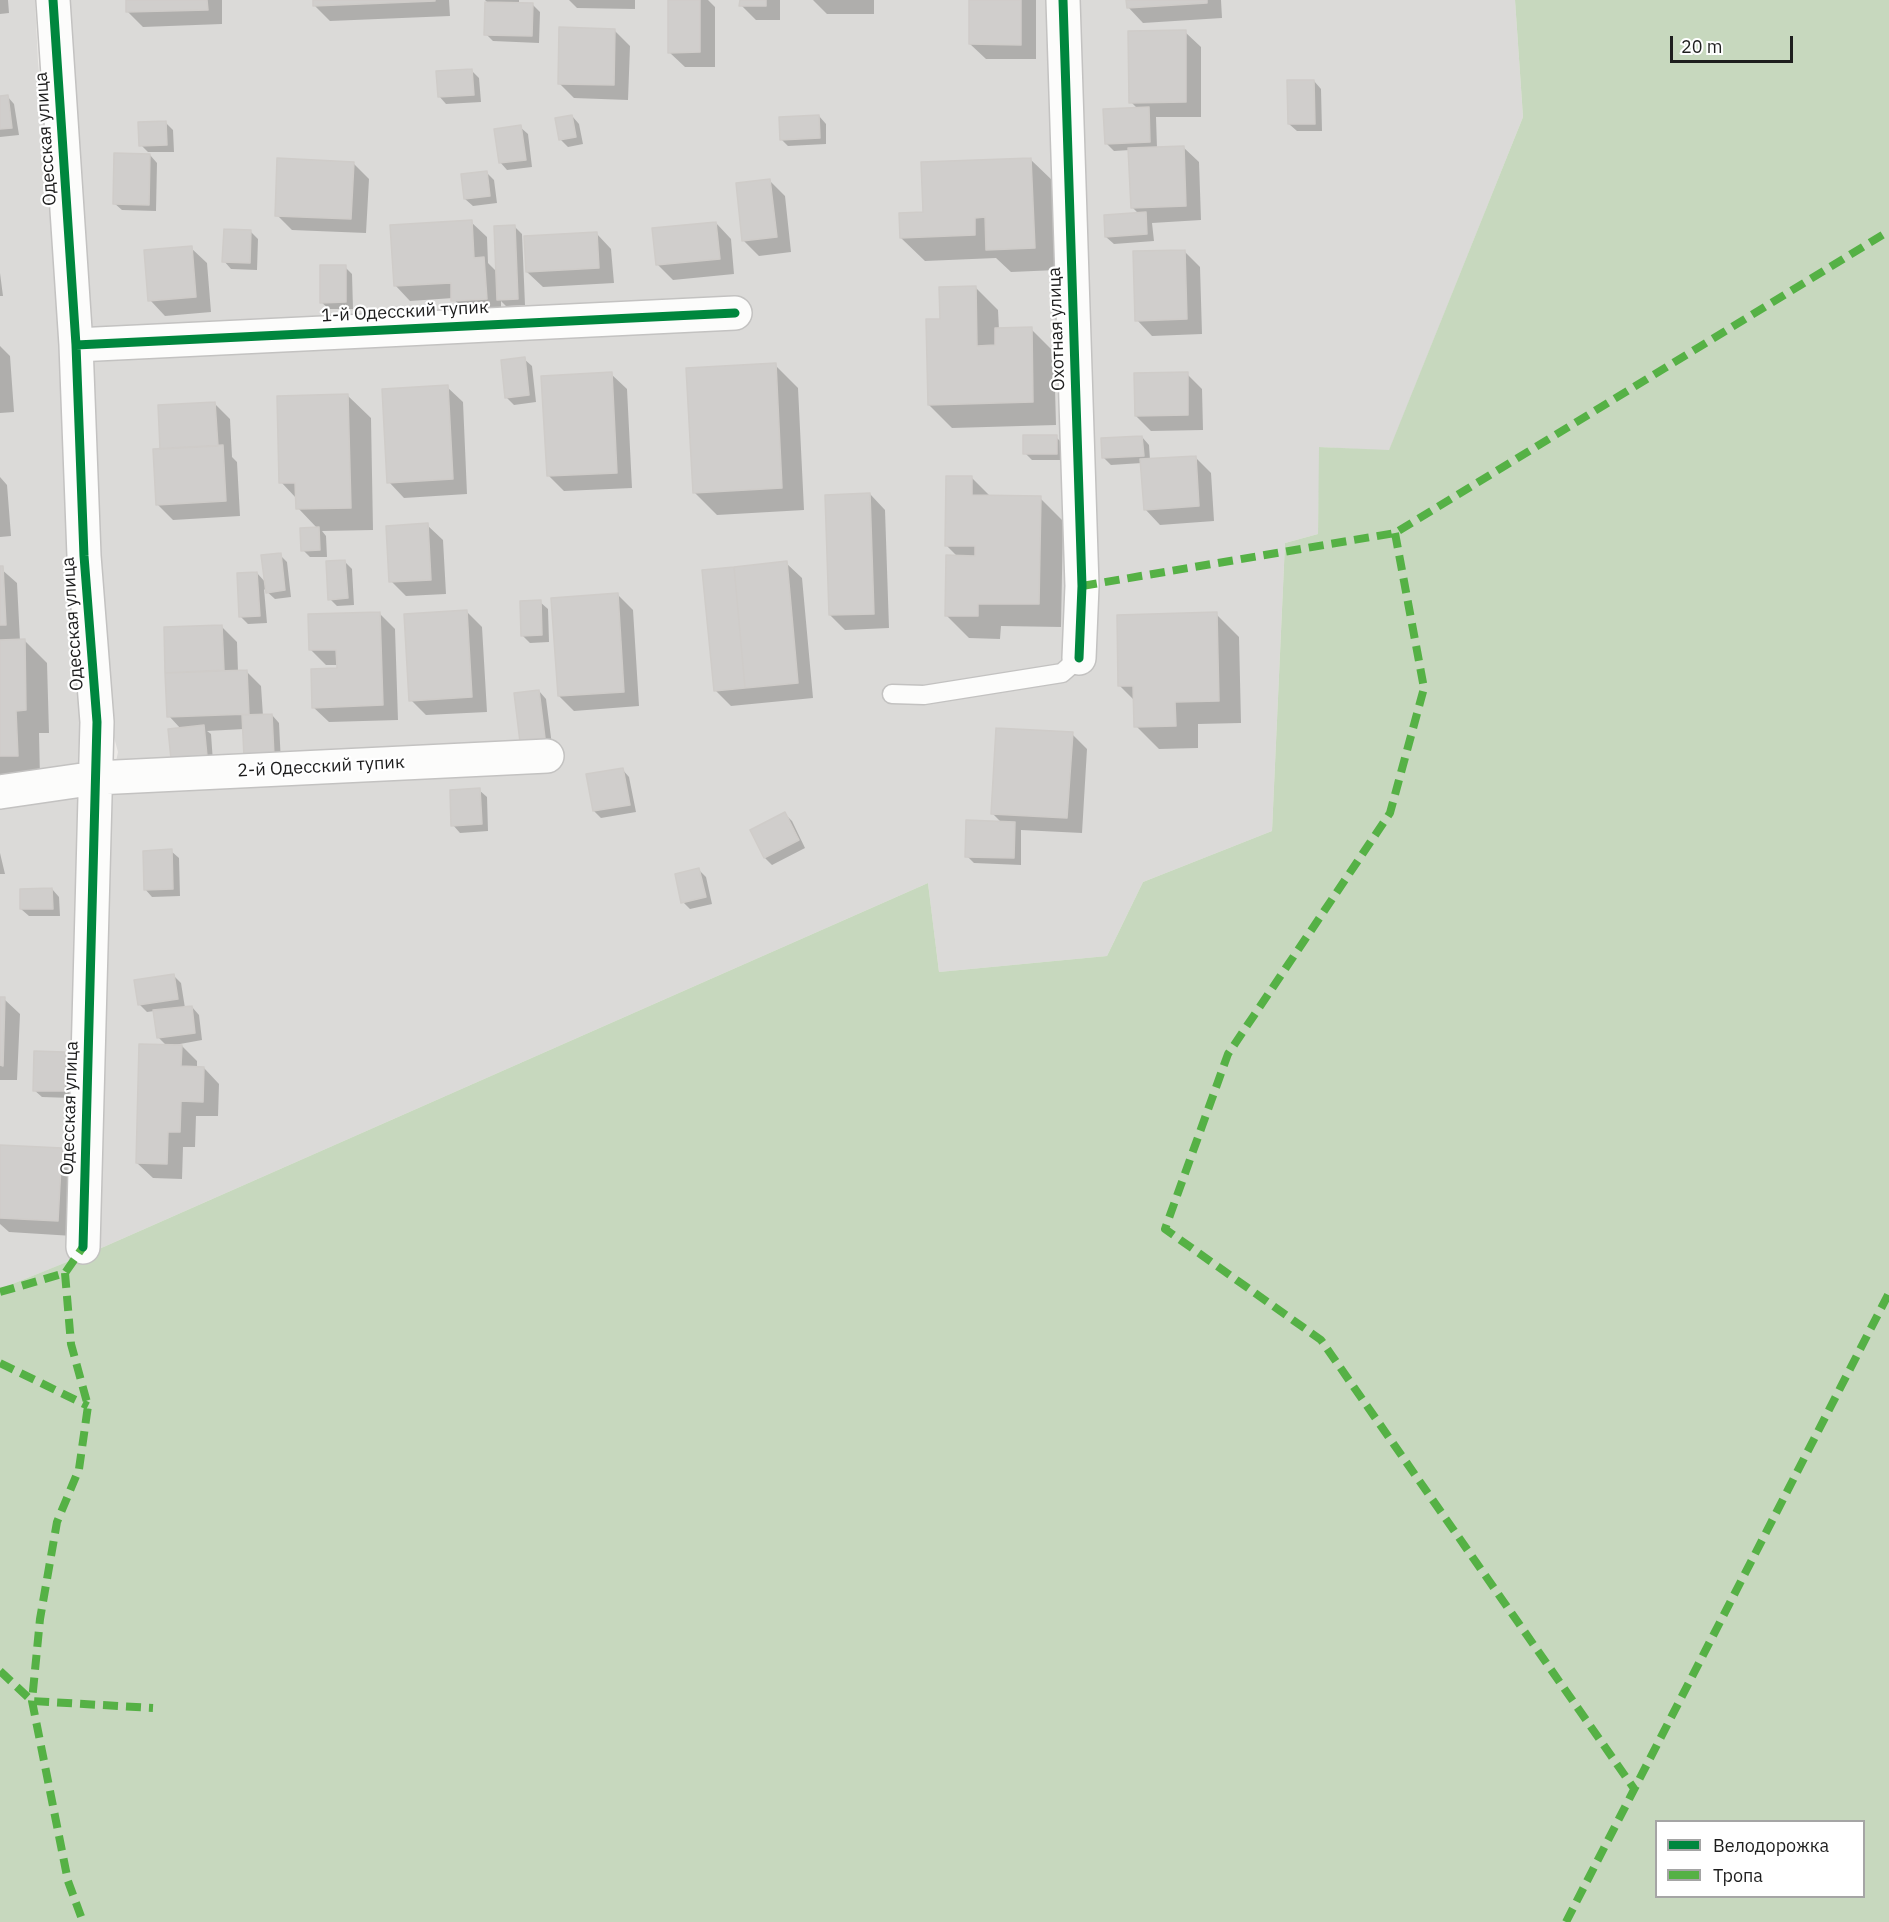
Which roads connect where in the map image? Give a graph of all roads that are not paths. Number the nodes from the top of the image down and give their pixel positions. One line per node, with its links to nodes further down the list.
1 (53, 0): 4 (street, Одесская улица)
2 (1063, 0): 5 (street, Охотная улица)
3 (735, 313): 4 (street, 1-й Одесский тупик)
4 (76, 345): 8 (street, Одесская улица)
5 (1079, 658): 6 (lane)
6 (892, 694)
7 (547, 756): 8 (street, 2-й Одесский тупик)
8 (96, 777): 9 (street, 2-й Одесский тупик); 10 (street, Одесская улица)
9 (0, 792)
10 (82, 1247)

